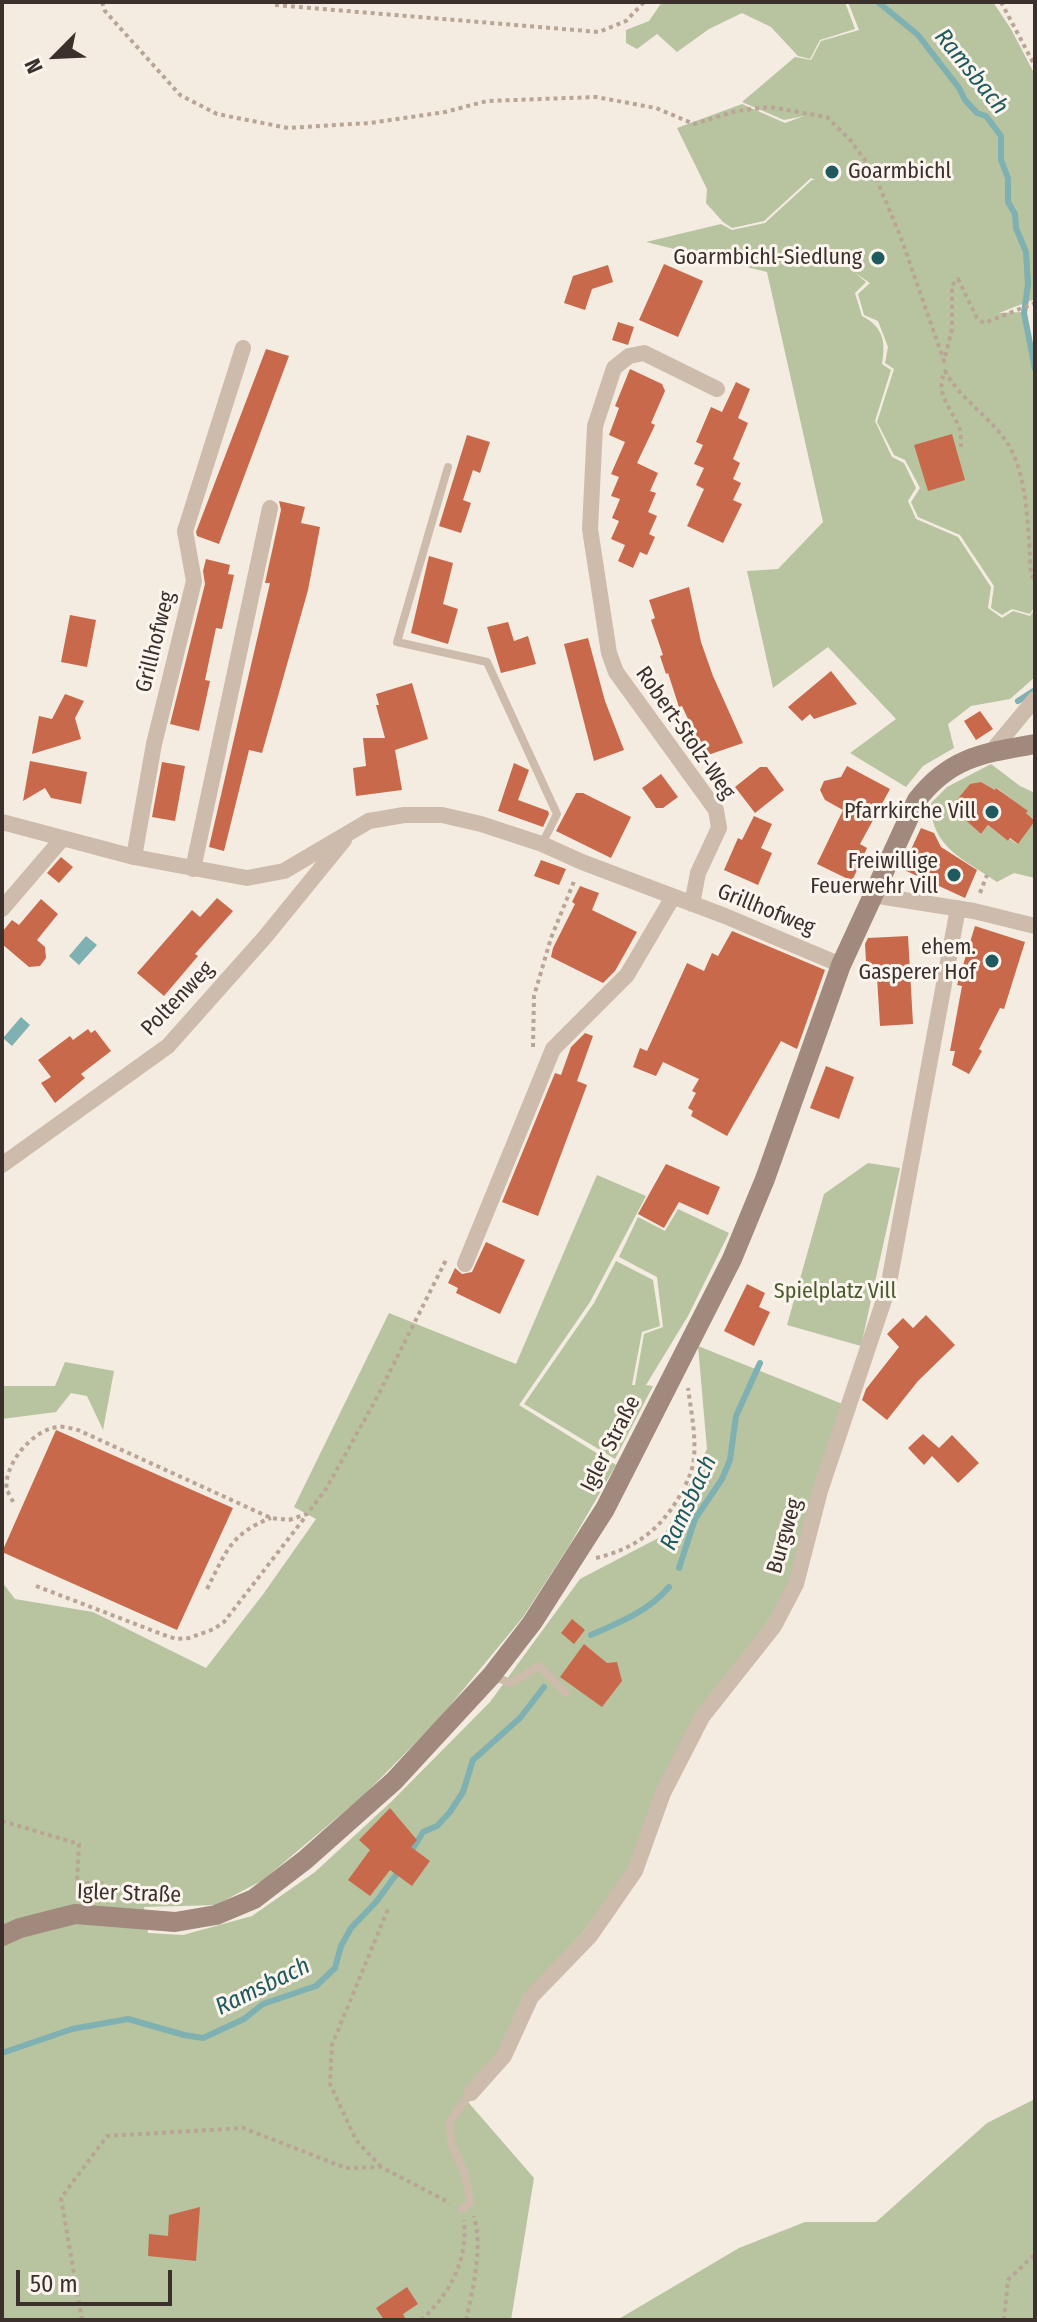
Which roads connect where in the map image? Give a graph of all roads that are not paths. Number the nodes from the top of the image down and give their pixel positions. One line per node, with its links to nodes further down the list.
1 (243, 348): 12 (street, Grillhofweg)
2 (717, 389): 16 (street, Robert-Stolz-Weg)
3 (448, 467): 11 (lane)
4 (270, 508): 13 (street)
5 (1035, 699): 7 (street)
6 (1035, 744): 7 (main road, Igler Straße)
7 (991, 752): 14 (main road, Igler Straße)
8 (2, 822): 10 (street, Grillhofweg)
9 (353, 829): 11 (street, Grillhofweg); 13 (street, Grillhofweg); 21 (street, Poltenweg)
10 (62, 839): 12 (street, Grillhofweg); 18 (street)
11 (542, 844): 15 (street, Grillhofweg)
12 (134, 857): 13 (street, Grillhofweg)
13 (193, 869)
14 (872, 895): 17 (street); 20 (main road, Igler Straße)
15 (673, 897): 16 (street, Grillhofweg); 22 (street)
16 (692, 904): 20 (street, Grillhofweg)
17 (958, 908): 19 (street); 26 (street, Burgweg)
18 (2, 909)
19 (1035, 926)
20 (841, 965): 23 (main road, Igler Straße)
21 (2, 1165)
22 (465, 1264)
23 (491, 1676): 24 (lane); 25 (main road, Igler Straße)
24 (566, 1693)
25 (2, 1936)
26 (471, 2093): 27 (lane)
27 (462, 2209)

